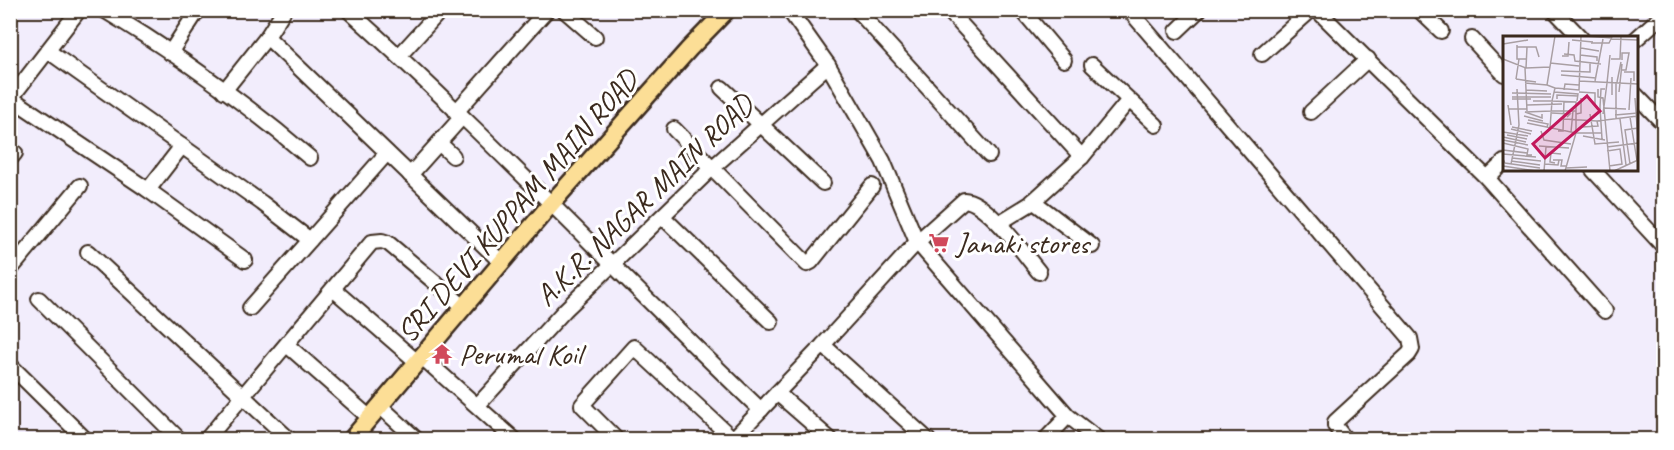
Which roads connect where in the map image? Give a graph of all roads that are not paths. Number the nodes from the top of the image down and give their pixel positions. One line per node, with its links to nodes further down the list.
1 (79, 10): 28 (street)
2 (198, 10): 29 (street)
3 (284, 10): 24 (street)
4 (348, 10): 31 (street)
5 (441, 10): 31 (street)
6 (547, 10): 43 (street)
7 (564, 10): 25 (street)
8 (727, 10): 65 (main road, SRI DEVI KUPPAM MAIN ROAD)
9 (789, 10): 34 (street)
10 (856, 10): 51 (street)
11 (948, 10): 53 (street)
12 (1022, 10): 33 (street)
13 (1129, 10): 107 (street)
14 (1199, 10): 22 (street)
15 (1311, 10): 30 (street)
16 (1317, 10): 32 (street)
17 (1419, 10): 21 (street)
18 (1554, 10): 23 (street)
19 (106, 11): 29 (street)
20 (1662, 14): 26 (street)
21 (1441, 31)
22 (1177, 32)
23 (1579, 36)
24 (267, 37): 38 (street); 50 (street)
25 (595, 37)
26 (1638, 37)
27 (1472, 39): 36 (street)
28 (48, 51): 40 (street); 49 (street)
29 (171, 53): 38 (street)
30 (1262, 54)
31 (399, 56): 43 (street)
32 (1368, 59): 42 (street); 59 (street)
33 (1064, 60)
34 (828, 64): 44 (street, A.K.R. NAGAR MAIN ROAD); 69 (street)
35 (1092, 65): 41 (street)
36 (1503, 73)
37 (722, 88): 44 (street)
38 (225, 91): 54 (street)
39 (1638, 97): 45 (street)
40 (10, 98): 63 (street)
41 (1129, 100): 46 (street); 53 (street)
42 (1311, 112)
43 (459, 115): 48 (street); 65 (street)
44 (761, 123): 56 (street, A.K.R. NAGAR MAIN ROAD); 60 (street)
45 (1664, 124)
46 (1156, 125)
47 (674, 129): 56 (street)
48 (439, 143): 52 (street); 58 (street)
49 (182, 147): 63 (street); 68 (street)
50 (387, 153): 58 (street); 68 (street)
51 (988, 155)
52 (453, 156)
53 (1082, 157): 64 (street)
54 (310, 158)
55 (1503, 163): 59 (street)
56 (712, 168): 62 (street); 66 (street, A.K.R. NAGAR MAIN ROAD)
57 (1594, 171): 71 (street)
58 (410, 175): 74 (street)
59 (1487, 178): 82 (street)
60 (823, 183)
61 (80, 186): 76 (street)
62 (872, 186)
63 (148, 190): 73 (street)
64 (1033, 201): 67 (street); 70 (street)
65 (551, 204): 74 (main road, SRI DEVI KUPPAM MAIN ROAD); 75 (street)
66 (663, 217): 75 (street, A.K.R. NAGAR MAIN ROAD); 83 (street)
67 (999, 223): 69 (street); 77 (street)
68 (310, 240): 81 (street)
69 (916, 242): 85 (street); 93 (street)
70 (1092, 246)
71 (1664, 247)
72 (88, 252): 89 (street)
73 (245, 260)
74 (501, 262): 80 (main road, SRI DEVI KUPPAM MAIN ROAD)
75 (613, 265): 90 (street, A.K.R. NAGAR MAIN ROAD); 91 (street)
76 (10, 270)
77 (1039, 272)
78 (333, 289): 80 (street); 84 (street); 86 (street)
79 (39, 299): 96 (street)
80 (464, 306): 86 (main road, SRI DEVI KUPPAM MAIN ROAD)
81 (250, 308)
82 (1605, 311)
83 (771, 322)
84 (287, 345): 89 (street); 92 (street)
85 (822, 345): 88 (street); 104 (street)
86 (419, 359): 90 (street); 92 (main road, SRI DEVI KUPPAM MAIN ROAD)
87 (10, 365): 95 (street)
88 (777, 393): 91 (street); 103 (street)
89 (244, 397): 97 (street); 98 (street)
90 (478, 405): 101 (street)
91 (762, 410): 94 (street)
92 (375, 412): 99 (main road, SRI DEVI KUPPAM MAIN ROAD); 100 (street)
93 (1068, 416): 105 (street); 106 (street)
94 (733, 439): 102 (street)
95 (86, 440)
96 (180, 440)
97 (206, 440)
98 (290, 440)
99 (351, 440)
100 (417, 440)
101 (515, 440)
102 (617, 440)
103 (831, 440)
104 (928, 440)
105 (1045, 440)
106 (1099, 440)
107 (1346, 440)

